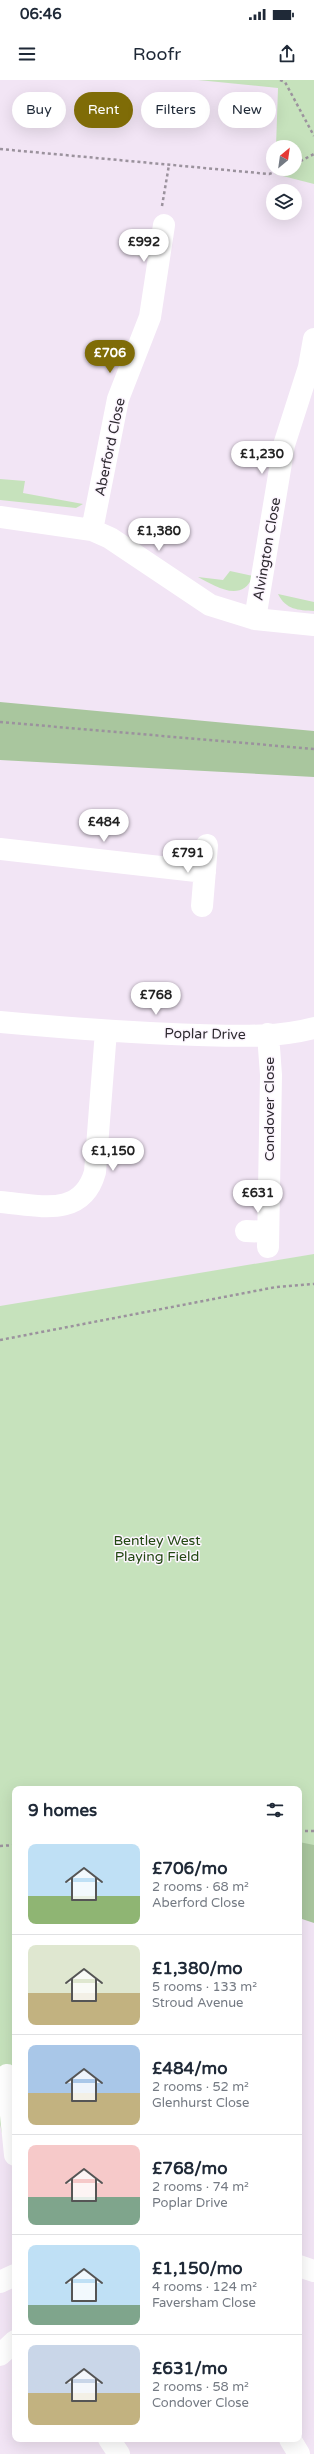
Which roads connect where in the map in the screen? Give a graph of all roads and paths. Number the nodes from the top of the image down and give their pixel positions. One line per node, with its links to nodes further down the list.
1 (280, 80): 2 (path)
2 (314, 136)
3 (0, 149): 6 (path)
4 (314, 154): 5 (path)
5 (302, 160)
6 (169, 165): 7 (path); 8 (path)
7 (266, 174)
8 (164, 226): 10 (street, Aberford Close)
9 (134, 244): 10 (street)
10 (160, 248): 13 (street, Aberford Close)
11 (314, 338): 14 (street, Alvington Close)
12 (0, 517): 13 (street)
13 (92, 530): 14 (street)
14 (255, 619): 15 (street)
15 (314, 625)
16 (0, 722): 17 (path)
17 (314, 749)
18 (207, 845): 20 (street)
19 (0, 849): 20 (street)
20 (205, 872): 21 (street)
21 (202, 906)
22 (0, 1022): 24 (street, Poplar Drive)
23 (314, 1028): 25 (street, Poplar Drive)
24 (106, 1031): 25 (street, Poplar Drive); 26 (street)
25 (268, 1034): 27 (street, Condover Close)
26 (0, 1202)
27 (246, 1230)
28 (314, 1284): 29 (path)
29 (0, 1340)
30 (302, 1831): 31 (path)
31 (314, 1831)
32 (12, 1845): 33 (path)
33 (0, 1846)
34 (7, 2075): 35 (street)
35 (12, 2125)
36 (302, 2267): 37 (street)
37 (314, 2271)
38 (12, 2344): 39 (street)
39 (0, 2355)
40 (110, 2442): 42 (street)
41 (292, 2442): 43 (street)
42 (119, 2454)
43 (299, 2454)

